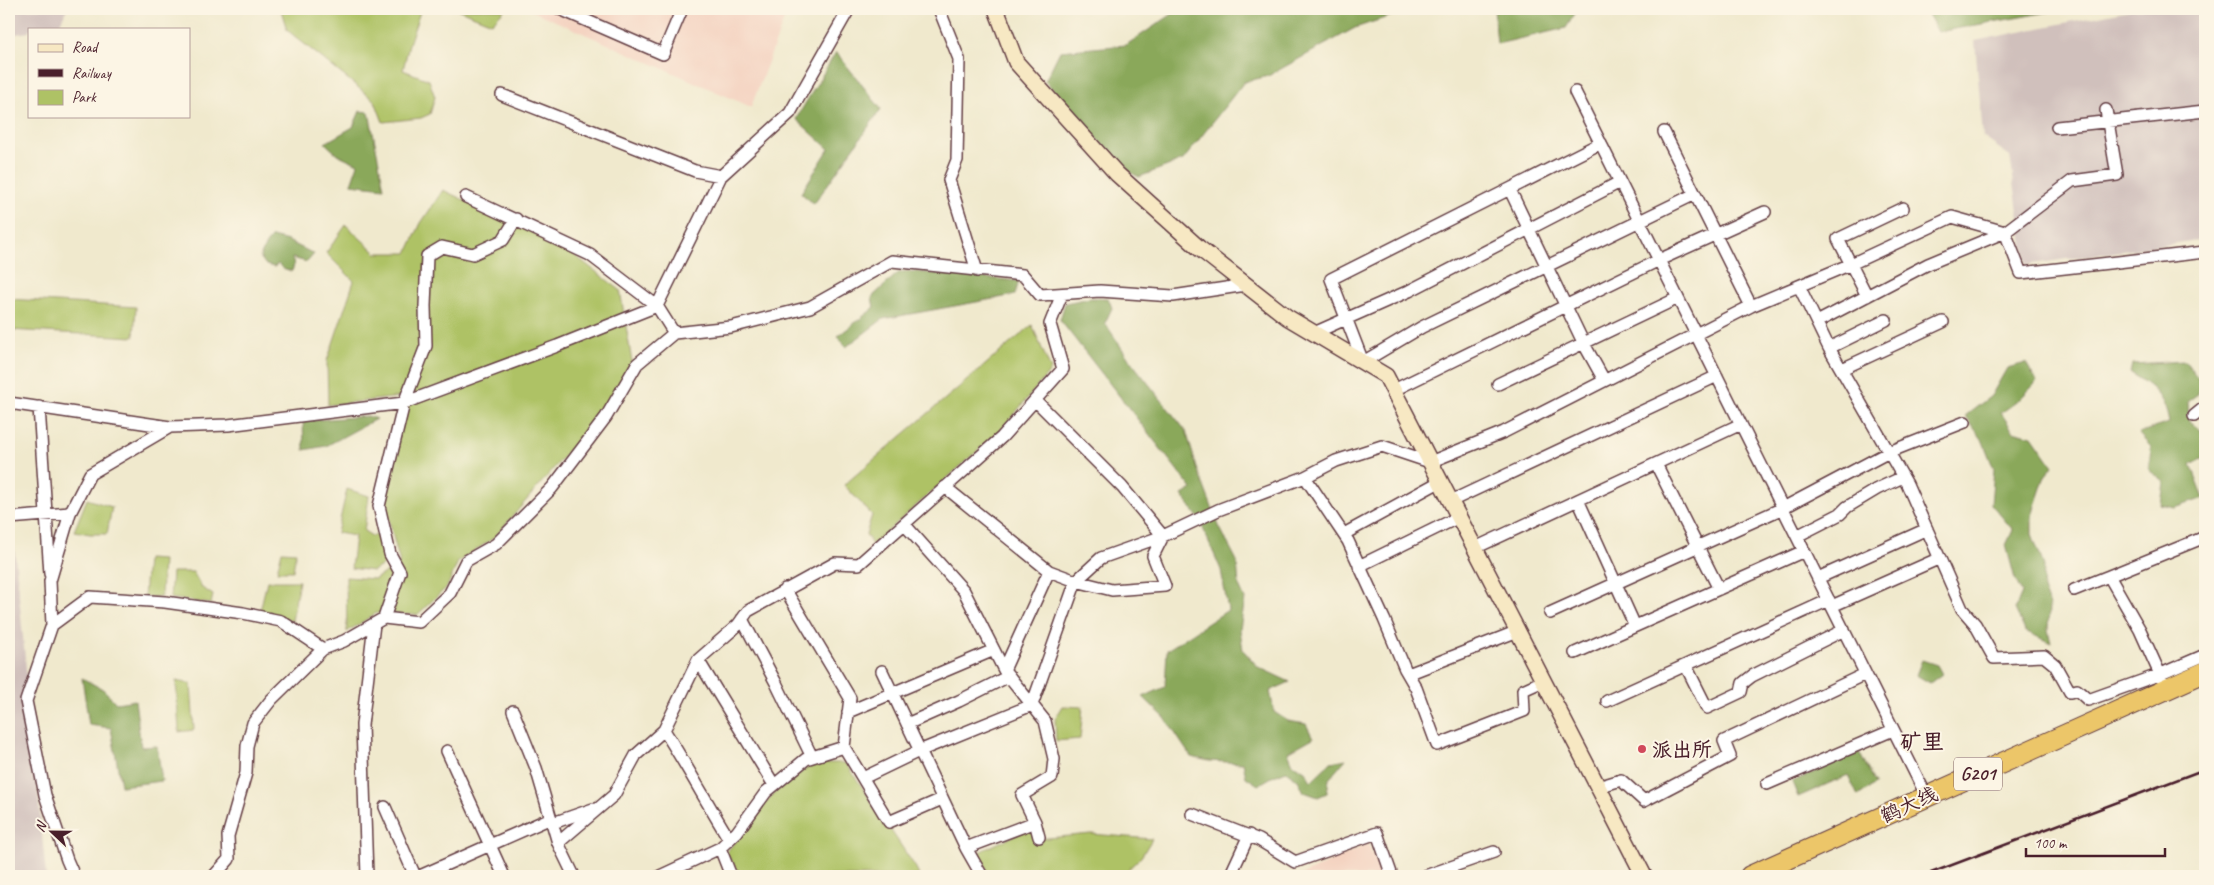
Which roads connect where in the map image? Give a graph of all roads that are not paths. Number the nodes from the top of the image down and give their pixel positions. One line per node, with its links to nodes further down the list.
1 (560, 9): 2 (street)
2 (682, 9)
3 (849, 9): 14 (street)
4 (939, 9): 30 (street)
5 (996, 9): 31 (street)
6 (1575, 92): 13 (street)
7 (502, 95): 14 (street)
8 (2106, 110): 10 (street)
9 (2205, 112): 10 (street)
10 (2108, 122): 11 (street); 24 (street)
11 (2057, 127)
12 (1664, 132): 17 (street)
13 (1601, 143): 15 (street); 16 (street)
14 (721, 176): 36 (street)
15 (1620, 182): 22 (street); 23 (street)
16 (1510, 190): 23 (street); 39 (street)
17 (1695, 194): 22 (street); 25 (street)
18 (466, 197): 21 (street)
19 (1903, 208): 28 (street)
20 (1765, 212): 25 (street)
21 (516, 219): 36 (street); 56 (street)
22 (1640, 221): 27 (street); 29 (street)
23 (1528, 228): 29 (street); 39 (street)
24 (2005, 232): 26 (street); 28 (street); 34 (street)
25 (1715, 235): 27 (street); 38 (street)
26 (2205, 252)
27 (1659, 260): 35 (street); 37 (street)
28 (1851, 264): 32 (street); 34 (street)
29 (1546, 267): 37 (street); 48 (street)
30 (977, 271): 33 (street); 43 (street)
31 (1246, 285): 33 (street); 44 (street)
32 (1799, 286): 38 (street); 41 (street)
33 (1062, 294): 54 (street)
34 (1867, 296): 41 (street)
35 (1678, 298): 45 (street); 46 (street)
36 (657, 306): 43 (street); 56 (street)
37 (1566, 306): 46 (street); 53 (street)
38 (1751, 306): 45 (street)
39 (1345, 319): 44 (street); 48 (street)
40 (1886, 320): 47 (street)
41 (1817, 322): 47 (street)
42 (1943, 322): 49 (street)
43 (674, 333): 100 (street)
44 (1314, 333): 48 (street)
45 (1696, 334): 50 (street); 51 (street)
46 (1584, 344): 51 (street); 52 (street)
47 (1829, 348): 49 (street)
48 (1363, 362): 53 (street)
49 (1842, 369): 63 (street)
50 (1717, 376): 61 (street); 71 (street)
51 (1604, 380): 64 (street)
52 (1498, 384)
53 (1394, 390): 64 (street)
54 (1035, 400): 69 (street); 80 (street)
55 (9, 403): 57 (street)
56 (404, 403): 62 (street); 100 (street)
57 (39, 407): 62 (street); 74 (street)
58 (2205, 407): 59 (street)
59 (2194, 416)
60 (1965, 422): 63 (street)
61 (1741, 424): 65 (street); 72 (street)
62 (170, 427): 73 (street)
63 (1889, 452): 67 (street); 72 (street)
64 (1430, 462): 66 (street); 68 (street)
65 (1656, 464): 70 (street); 83 (street)
66 (1305, 476): 79 (street); 80 (street)
67 (1903, 477): 78 (street); 81 (street)
68 (1441, 482): 71 (street); 79 (street)
69 (945, 487): 77 (street); 88 (street)
70 (1578, 500): 84 (street); 93 (street)
71 (1450, 501): 75 (street)
72 (1783, 508): 81 (street); 83 (street)
73 (70, 513): 74 (street); 91 (street)
74 (45, 515): 76 (street); 91 (street)
75 (1459, 517): 84 (street); 87 (street)
76 (9, 518)
77 (904, 524): 95 (street); 106 (street)
78 (1927, 529): 86 (street); 90 (street)
79 (1344, 534): 87 (street)
80 (1163, 536): 92 (street); 92 (street)
81 (1797, 536): 85 (street)
82 (2205, 537): 89 (street)
83 (1697, 547): 93 (street); 94 (street)
84 (1475, 548): 104 (street)
85 (1804, 551): 90 (street); 94 (street)
86 (1940, 558): 97 (street); 117 (street)
87 (1359, 566): 114 (street)
88 (1049, 571): 92 (street); 113 (street)
89 (2109, 576): 96 (street); 117 (street)
90 (1818, 578): 97 (street)
91 (50, 581): 101 (street)
92 (1076, 581): 120 (street)
93 (1617, 583): 98 (street); 102 (street)
94 (1719, 588): 102 (street)
95 (785, 589): 99 (street); 122 (street)
96 (2074, 590)
97 (1830, 603): 103 (street); 110 (street)
98 (1550, 613)
99 (742, 619): 109 (street); 129 (street)
100 (379, 621): 105 (street); 151 (street)
101 (52, 625): 105 (street); 149 (street)
102 (1635, 626): 107 (street)
103 (1844, 630): 110 (street); 115 (street)
104 (1518, 631): 114 (street); 116 (street)
105 (323, 649): 150 (street)
106 (994, 650): 113 (street); 118 (street)
107 (1575, 653)
108 (2205, 655): 117 (street)
109 (698, 660): 124 (street); 132 (street)
110 (1686, 666): 119 (street)
111 (882, 671): 118 (street)
112 (2205, 672): 117 (highway, 鹤大线 / G201)
113 (1006, 673): 120 (street); 123 (street)
114 (1408, 674): 116 (street)
115 (1866, 674): 125 (street); 133 (street)
116 (1543, 682): 133 (street)
117 (2164, 682): 134 (highway, 鹤大线 / G201)
118 (892, 694): 122 (street); 123 (street)
119 (1606, 701)
120 (1032, 705): 128 (street); 140 (street)
121 (513, 711): 139 (street)
122 (848, 712): 126 (street)
123 (907, 724): 128 (street)
124 (664, 730): 137 (street); 143 (street)
125 (1894, 730): 131 (street); 134 (street)
126 (844, 747): 129 (street); 130 (street)
127 (447, 751): 145 (street)
128 (919, 751): 130 (street); 135 (street)
129 (812, 757): 132 (street)
130 (863, 778): 135 (street)
131 (1767, 784)
132 (774, 785): 143 (street)
133 (1598, 787): 162 (street)
134 (1927, 797): 163 (highway, 鹤大线 / G201)
135 (942, 799): 147 (street)
136 (385, 806): 152 (street)
137 (599, 806): 139 (street); 144 (street)
138 (1192, 814): 141 (street)
139 (552, 821): 144 (street); 145 (street)
140 (1035, 822): 142 (street); 147 (street)
141 (1249, 835): 159 (street); 160 (street)
142 (1039, 837)
143 (729, 839): 146 (street)
144 (558, 843): 155 (street)
145 (490, 845): 153 (street); 154 (street)
146 (720, 848): 156 (street); 157 (street)
147 (966, 848): 158 (street)
148 (1494, 852): 161 (street)
149 (74, 876)
150 (214, 876)
151 (367, 876)
152 (415, 876)
153 (420, 876)
154 (504, 876)
155 (574, 876)
156 (660, 876)
157 (731, 876)
158 (982, 876)
159 (1230, 876)
160 (1392, 876)
161 (1425, 876)
162 (1644, 876)
163 (1750, 876)

